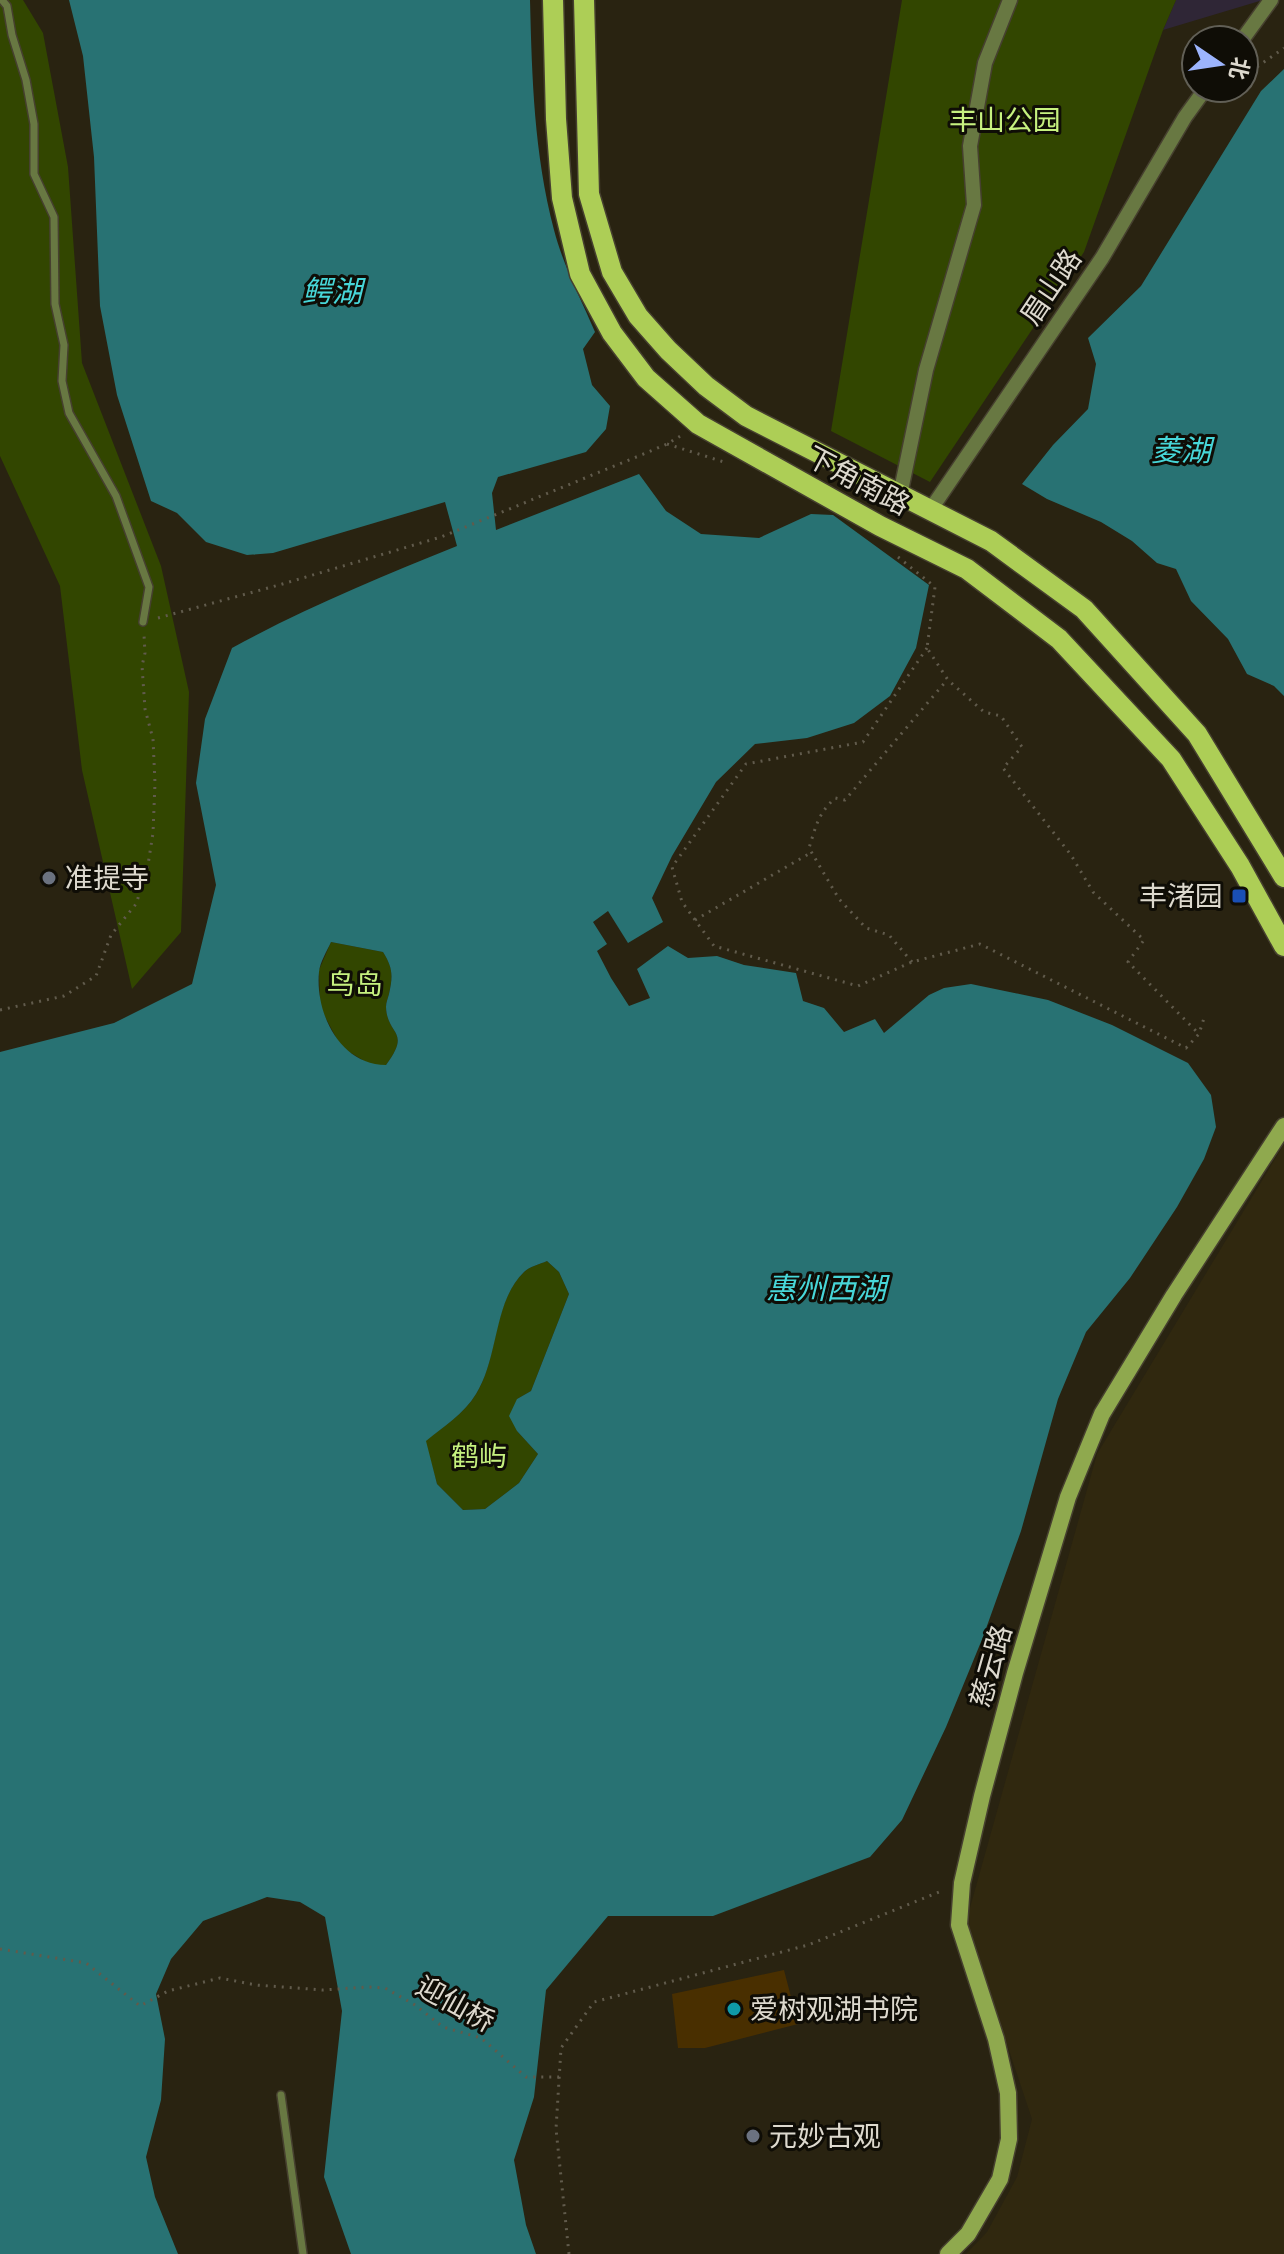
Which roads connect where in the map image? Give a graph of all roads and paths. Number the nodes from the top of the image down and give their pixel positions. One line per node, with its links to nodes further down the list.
1 (2, 0): 16 (lane)
2 (553, 0): 10 (main road, 下角南路)
3 (584, 0): 13 (main road, 下角南路)
4 (1010, 0): 13 (street)
5 (1271, 0): 6 (street)
6 (1254, 24)
7 (1284, 48): 8 (path)
8 (1260, 66)
9 (1194, 104): 14 (street, 眉山路)
10 (698, 424): 11 (path); 22 (main road, 下角南路)
11 (667, 444): 12 (path); 16 (path)
12 (723, 462)
13 (900, 495): 14 (main road, 下角南路)
14 (931, 509): 20 (main road, 下角南路)
15 (890, 551): 17 (path)
16 (143, 622): 24 (path)
17 (927, 648): 18 (path); 21 (path)
18 (948, 680): 19 (path); 26 (path)
19 (812, 852): 21 (path); 23 (path)
20 (1284, 877)
21 (695, 920): 23 (path)
22 (1284, 946)
23 (912, 962): 26 (path)
24 (0, 1010)
25 (1204, 1018): 26 (path)
26 (1199, 1034)
27 (1284, 1126): 28 (street, 慈云路)
28 (962, 1883): 30 (path); 32 (street, 慈云路)
29 (0, 1949): 30 (path, 迎仙桥)
30 (559, 2077): 34 (path)
31 (281, 2095): 33 (lane)
32 (953, 2253)
33 (303, 2254)
34 (569, 2254)

